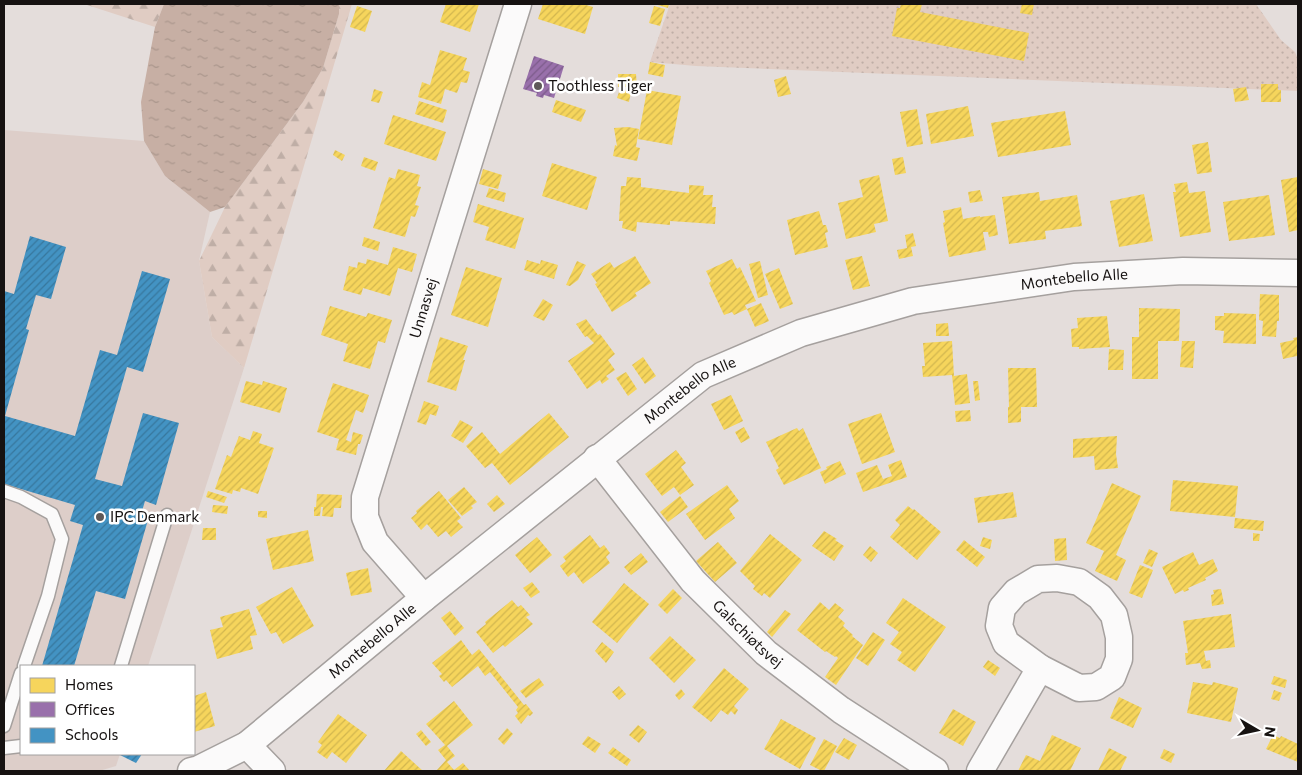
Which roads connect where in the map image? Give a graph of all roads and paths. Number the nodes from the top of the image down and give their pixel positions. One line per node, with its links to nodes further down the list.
1 (518, 4): 6 (street, Unnasvej)
2 (1298, 273): 3 (street, Montebello Alle)
3 (597, 458): 6 (street, Montebello Alle); 17 (street, Galschiøtsvej)
4 (4, 491): 7 (lane)
5 (167, 515): 8 (lane)
6 (424, 598): 12 (street, Montebello Alle)
7 (24, 665)
8 (121, 665)
9 (1040, 668): 9 (street); 18 (street)
10 (20, 676): 11 (lane)
11 (4, 726)
12 (247, 744): 15 (street, Montebello Alle); 16 (street)
13 (20, 746): 14 (lane)
14 (4, 748)
15 (191, 771)
16 (272, 771)
17 (935, 771)
18 (980, 771)

